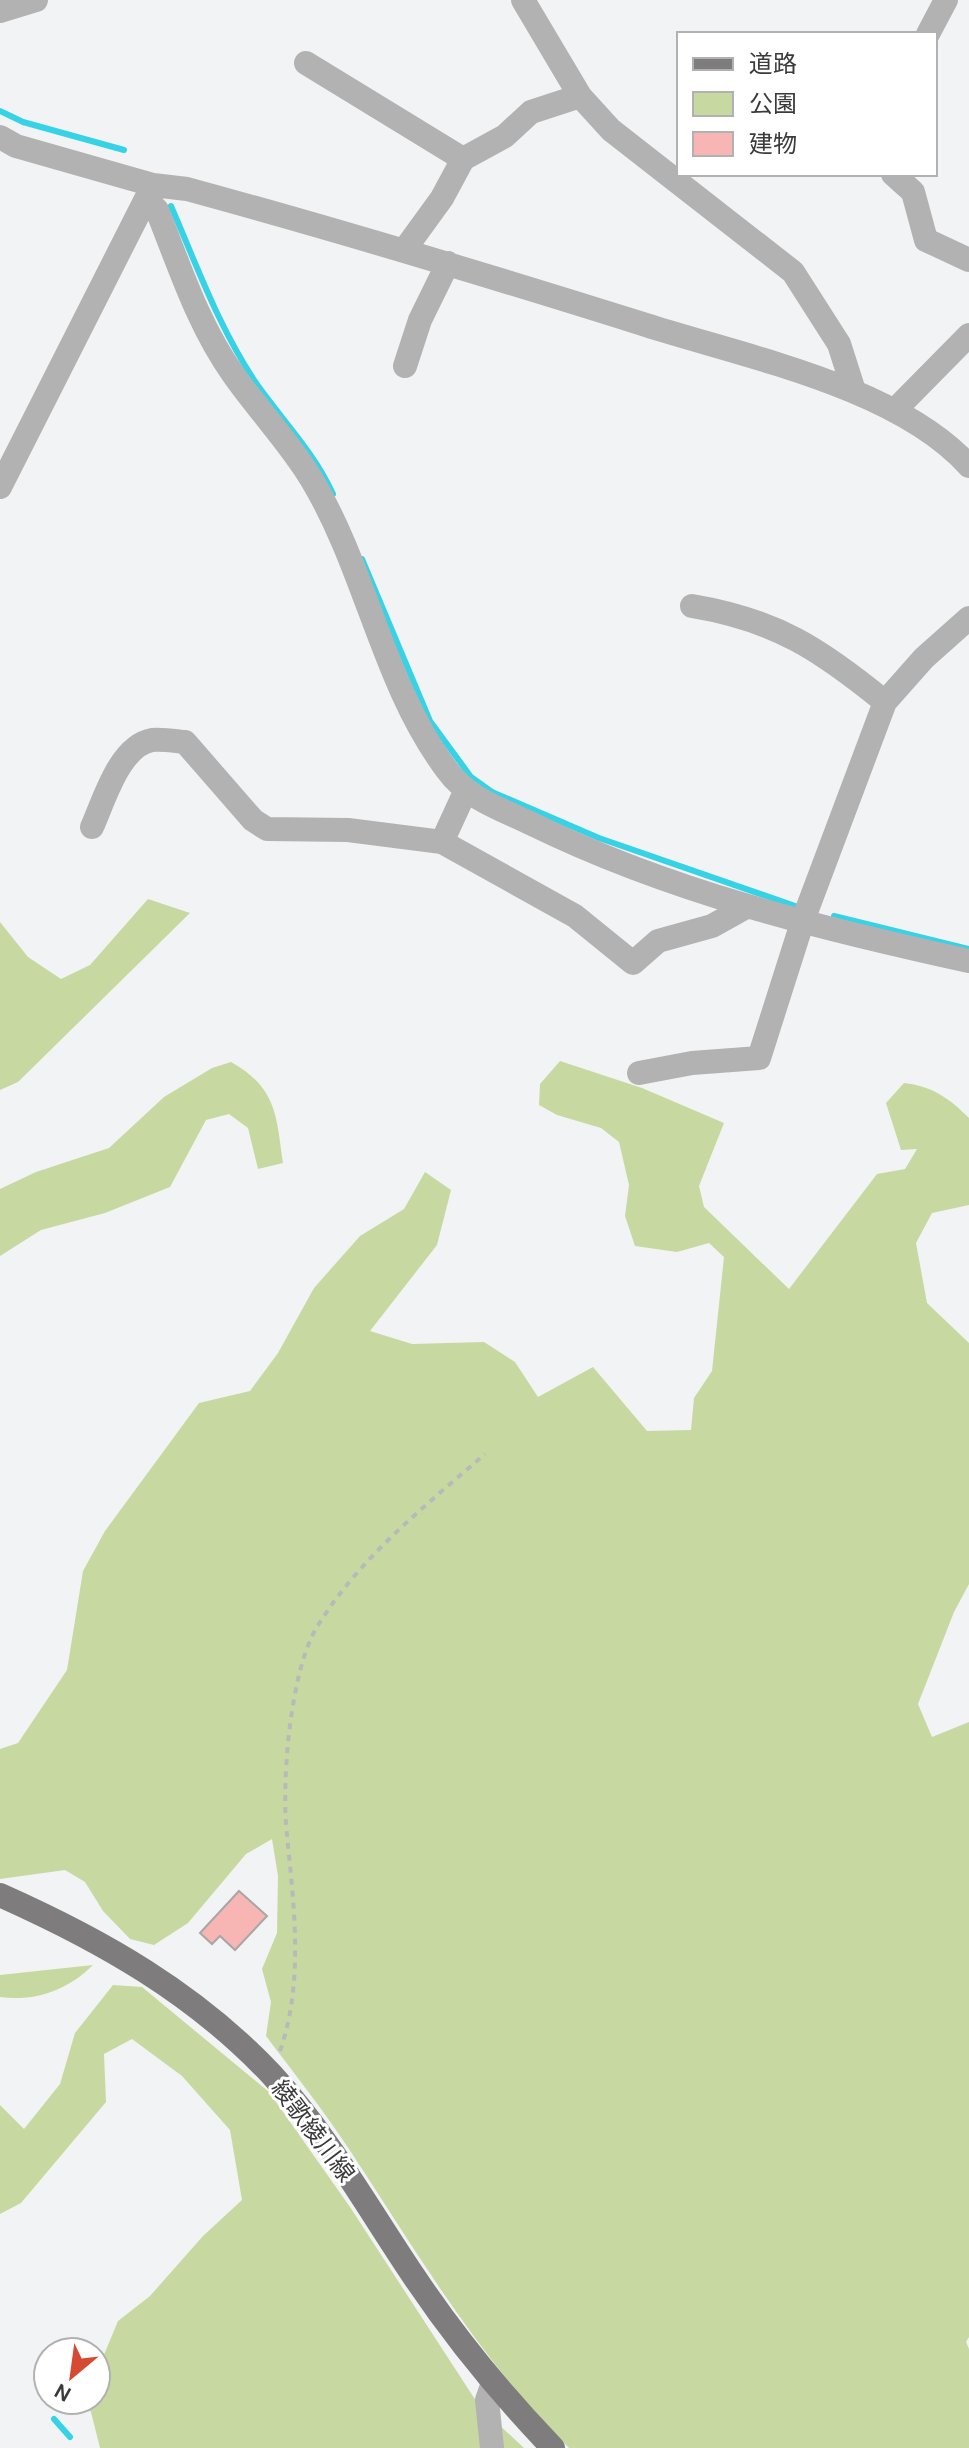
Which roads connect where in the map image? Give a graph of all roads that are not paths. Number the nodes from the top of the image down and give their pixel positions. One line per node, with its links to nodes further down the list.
1 (36, 0): 4 (street)
2 (523, 0): 7 (street)
3 (946, 0): 5 (street)
4 (0, 11)
5 (929, 32)
6 (306, 63): 9 (street)
7 (580, 96): 9 (street); 17 (street)
8 (0, 137): 11 (street)
9 (463, 159): 12 (street)
10 (895, 176): 13 (street)
11 (149, 192): 12 (street); 20 (street); 24 (street)
12 (405, 249): 14 (street)
13 (969, 260)
14 (448, 263): 16 (street); 17 (street)
15 (969, 335): 18 (street)
16 (405, 366)
17 (854, 391): 18 (street)
18 (895, 410): 19 (street)
19 (969, 466)
20 (0, 487)
21 (692, 606): 23 (street)
22 (969, 618): 23 (street)
23 (885, 702): 28 (street)
24 (465, 792): 26 (street); 27 (street)
25 (92, 827): 26 (street)
26 (442, 842): 27 (street)
27 (746, 907): 28 (street)
28 (802, 923): 29 (street); 30 (street)
29 (969, 961)
30 (639, 1073)
31 (0, 1895): 32 (main road, 綾歌綾川線)
32 (493, 2383): 33 (street); 34 (main road, 綾歌綾川線)
33 (492, 2448)
34 (553, 2448)

